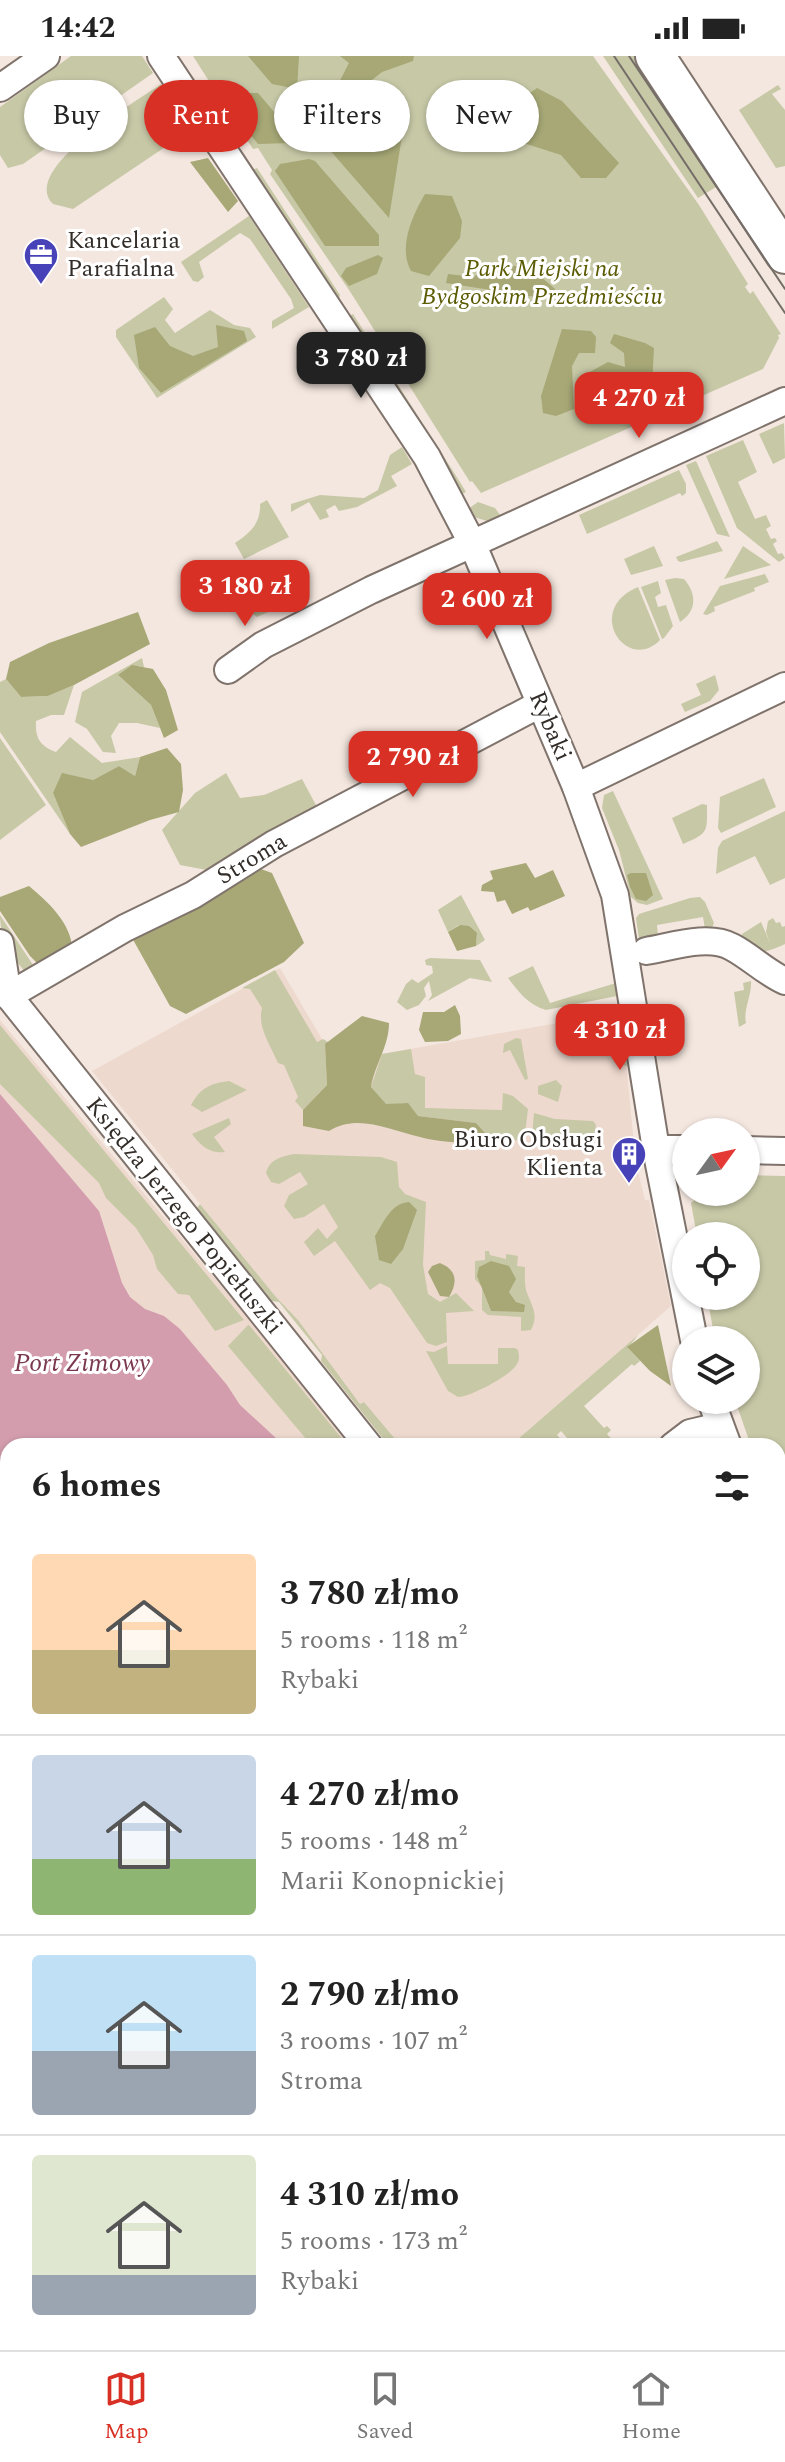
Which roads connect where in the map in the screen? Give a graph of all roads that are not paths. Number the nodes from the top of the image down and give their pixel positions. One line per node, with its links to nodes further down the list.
1 (46, 56): 4 (street)
2 (161, 56): 7 (street, Rybaki)
3 (655, 56): 5 (street)
4 (0, 88)
5 (785, 254)
6 (784, 404): 7 (street)
7 (472, 543): 8 (street); 10 (street, Rybaki)
8 (228, 670)
9 (785, 686): 11 (street)
10 (540, 704): 11 (street, Rybaki); 15 (street, Stroma)
11 (576, 787): 16 (street, Rybaki)
12 (0, 943): 15 (street)
13 (646, 951): 14 (street)
14 (785, 981)
15 (4, 990): 23 (street, Księdza Jerzego Popiełuszki)
16 (656, 1149): 17 (street); 20 (street, Rybaki)
17 (672, 1149)
18 (760, 1150): 19 (street)
19 (785, 1151)
20 (691, 1326)
21 (716, 1414): 22 (street)
22 (724, 1436): 24 (street)
23 (363, 1438)
24 (683, 1438)

